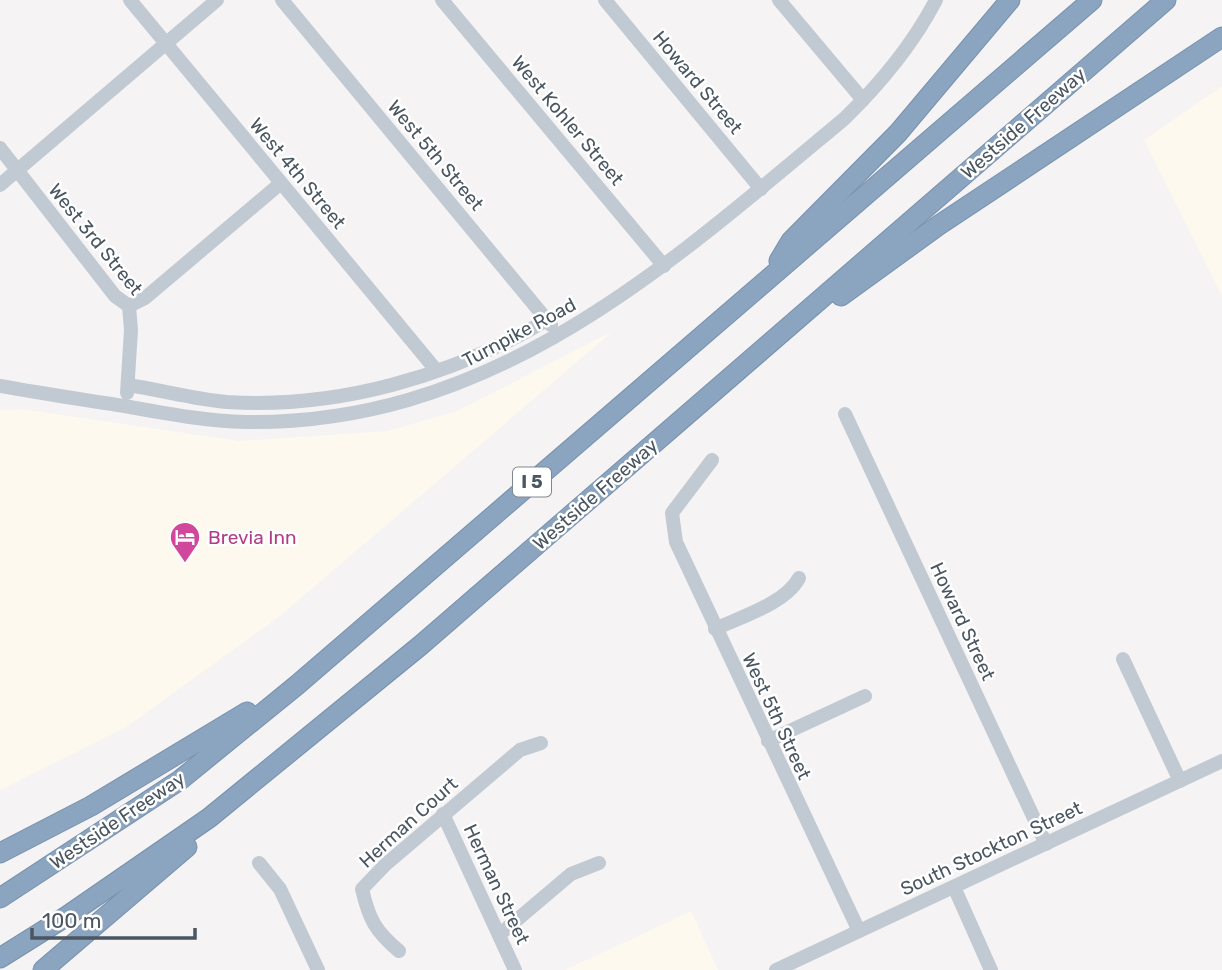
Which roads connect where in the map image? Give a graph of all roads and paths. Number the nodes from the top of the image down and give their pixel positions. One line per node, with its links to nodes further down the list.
1 (130, 0): 12 (street, West 4th Street)
2 (217, 0): 12 (street)
3 (282, 0): 23 (street, West 5th Street)
4 (442, 0): 19 (street, West Kohler Street)
5 (605, 0): 18 (street, Howard Street)
6 (779, 0): 13 (street)
7 (936, 0): 13 (street, Turnpike Road)
8 (1010, 0): 20 (highway)
9 (1092, 0): 20 (highway, Westside Freeway / I 5)
10 (1166, 0): 22 (highway, Westside Freeway / I 5)
11 (1222, 37): 22 (highway)
12 (166, 43): 15 (street); 16 (street, West 4th Street)
13 (863, 100): 18 (street, Turnpike Road)
14 (0, 148): 15 (street, West 3rd Street)
15 (17, 170): 17 (street); 21 (street, West 3rd Street)
16 (281, 183): 21 (street); 25 (street, West 4th Street)
17 (0, 185)
18 (761, 189): 19 (street, Turnpike Road)
19 (664, 265): 24 (street, Turnpike Road)
20 (767, 279): 34 (highway, Westside Freeway / I 5)
21 (129, 306): 26 (street, West 3rd Street)
22 (805, 312): 41 (highway, Westside Freeway / I 5)
23 (547, 320): 24 (street, West 5th Street); 25 (street)
24 (559, 335): 28 (street, Turnpike Road)
25 (436, 370): 26 (street)
26 (128, 385): 28 (street, West 3rd Street)
27 (0, 386): 28 (street, Turnpike Road)
28 (126, 407)
29 (845, 414): 42 (street, Howard Street)
30 (712, 460): 32 (street, West 5th Street)
31 (799, 578): 32 (street)
32 (715, 629): 36 (street, West 5th Street)
33 (1123, 659): 39 (street)
34 (297, 685): 43 (highway); 47 (highway, Westside Freeway / I 5)
35 (865, 696): 36 (street)
36 (768, 741): 48 (street, West 5th Street)
37 (541, 743): 40 (street, Herman Court)
38 (1222, 761): 39 (street, South Stockton Street)
39 (1180, 781): 42 (street, South Stockton Street)
40 (443, 814): 49 (street, Herman Street); 50 (street, Herman Court)
41 (209, 818): 51 (highway, Westside Freeway / I 5); 52 (highway)
42 (1046, 844): 46 (street, South Stockton Street)
43 (0, 853)
44 (260, 863): 53 (street)
45 (598, 863): 49 (street)
46 (954, 887): 48 (street, South Stockton Street); 56 (street)
47 (0, 898)
48 (859, 931): 55 (street, South Stockton Street)
49 (499, 935): 54 (street, Herman Street)
50 (399, 951)
51 (0, 958)
52 (43, 970)
53 (317, 970)
54 (515, 970)
55 (776, 970)
56 (991, 970)

